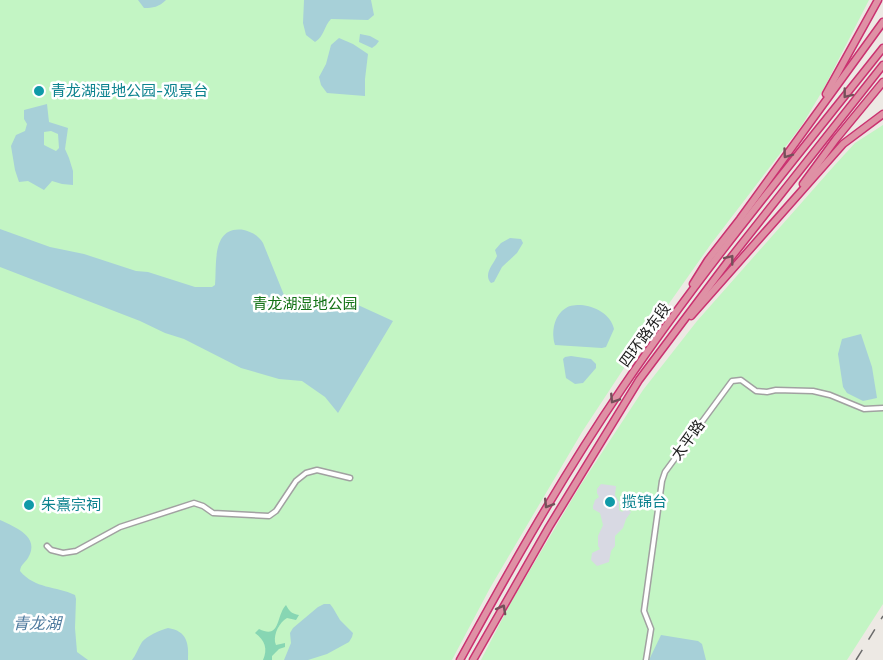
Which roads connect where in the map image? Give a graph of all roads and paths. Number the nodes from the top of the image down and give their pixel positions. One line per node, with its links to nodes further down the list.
1 (878, 0): 7 (highway)
2 (883, 22): 7 (highway)
3 (883, 48): 9 (highway, 四环路东段, one-way to 9)
4 (883, 65): 10 (highway, 四环路东段, one-way to 4)
5 (883, 82): 8 (highway)
6 (883, 114): 8 (highway)
7 (810, 122): 9 (highway, one-way to 9)
8 (782, 214): 10 (highway)
9 (674, 316): 14 (highway, 四环路东段, one-way to 14)
10 (658, 353): 15 (highway, 四环路东段, one-way to 10)
11 (883, 408): 16 (street, 太平路)
12 (351, 478): 13 (street)
13 (47, 546)
14 (460, 660)
15 (473, 660)
16 (646, 660)

